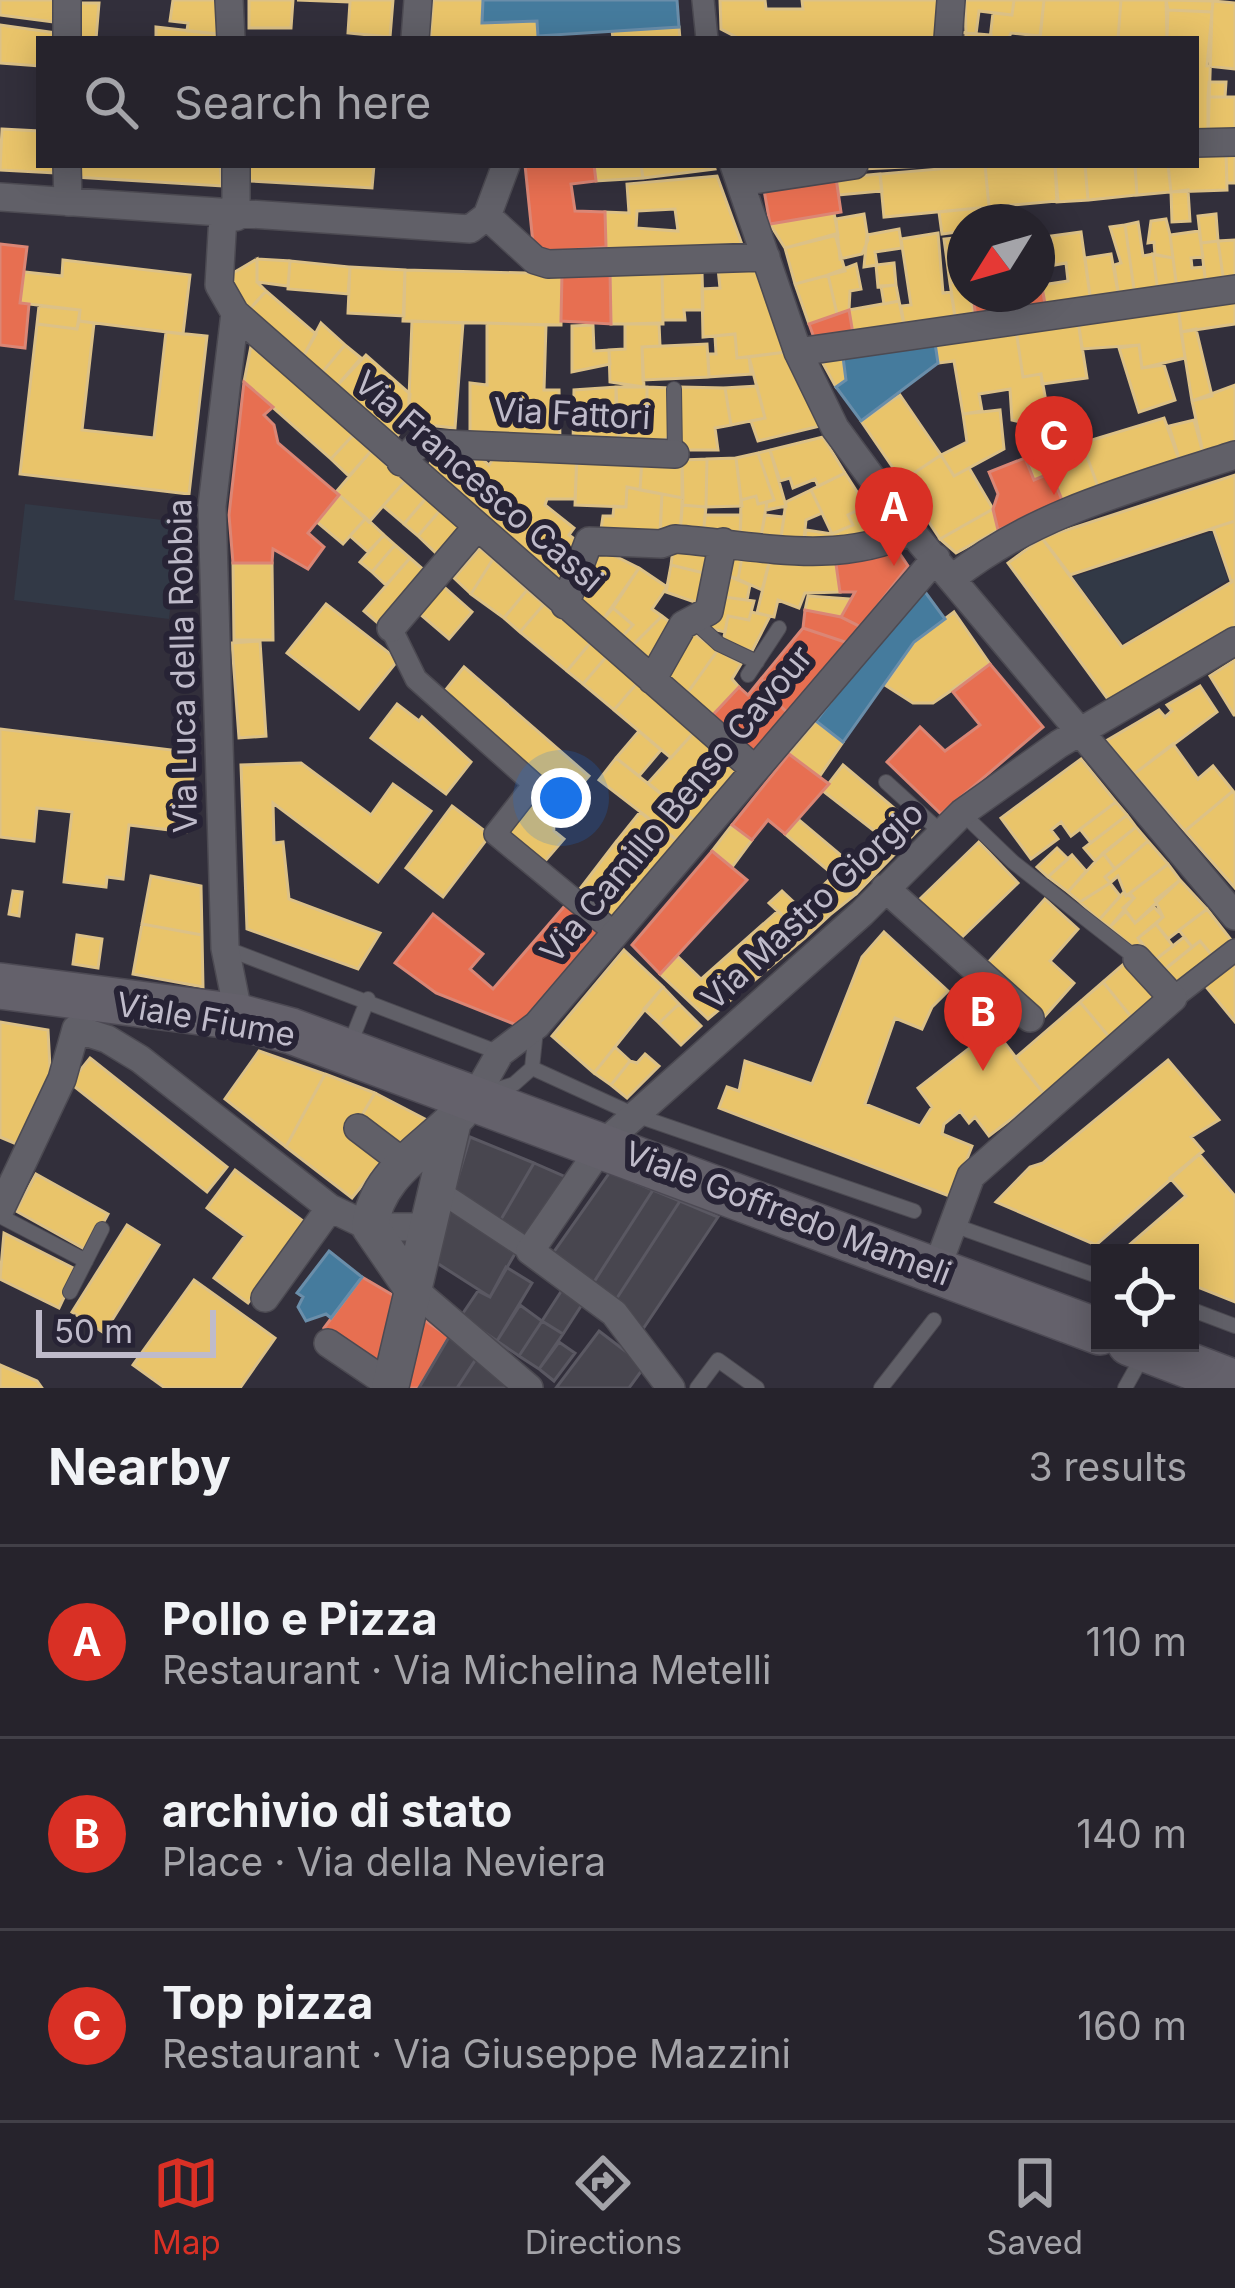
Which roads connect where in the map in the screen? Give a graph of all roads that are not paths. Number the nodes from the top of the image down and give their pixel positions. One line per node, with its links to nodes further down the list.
1 (67, 0): 6 (street)
2 (230, 0): 7 (street)
3 (418, 0): 8 (street)
4 (703, 0): 9 (street)
5 (952, 0): 10 (street)
6 (67, 36)
7 (231, 36)
8 (416, 36)
9 (707, 36)
10 (948, 36)
11 (1235, 142): 12 (street)
12 (1199, 143)
13 (68, 168): 19 (street)
14 (236, 168): 20 (street)
15 (505, 168): 21 (street)
16 (815, 168): 17 (street)
17 (737, 174): 22 (street)
18 (0, 197): 19 (street)
19 (68, 202): 20 (street)
20 (230, 216): 21 (street); 24 (street)
21 (487, 216): 22 (street)
22 (766, 257): 25 (street)
23 (1235, 289): 25 (street)
24 (235, 313): 29 (street, Via Francesco Cassi); 47 (street, Via Luca della Robbia)
25 (798, 352): 31 (street)
26 (674, 389): 27 (lane)
27 (675, 454): 29 (street, Via Fattori)
28 (1235, 454): 33 (street, Via Camillo Benso Cavour)
29 (401, 463): 30 (street, Via Francesco Cassi)
30 (476, 528): 34 (street, Via Francesco Cassi); 36 (street)
31 (911, 531): 32 (street); 33 (street)
32 (723, 542): 34 (street); 35 (street)
33 (945, 567): 40 (street); 41 (street, Via Camillo Benso Cavour)
34 (565, 605): 39 (street, Via Francesco Cassi)
35 (695, 622): 37 (lane); 39 (street)
36 (391, 628): 46 (street)
37 (779, 628)
38 (1235, 641): 40 (street, Via Mastro Giorgio)
39 (652, 680): 41 (street, Via Francesco Cassi)
40 (1080, 734): 43 (street, Via Mastro Giorgio); 45 (street)
41 (753, 768): 46 (street, Via Camillo Benso Cavour)
42 (886, 782): 43 (lane)
43 (952, 823): 44 (street, Via Mastro Giorgio); 49 (lane)
44 (885, 888): 55 (street); 62 (street, Via Mastro Giorgio)
45 (1235, 916)
46 (615, 933): 56 (street, Via Camillo Benso Cavour)
47 (225, 948): 52 (lane); 54 (street, Via Luca della Robbia)
48 (1235, 950): 51 (street)
49 (1137, 959): 51 (street)
50 (0, 986): 53 (main road, Viale Fiume)
51 (1173, 998): 68 (street)
52 (368, 999): 57 (lane); 58 (lane)
53 (71, 1012): 54 (main road, Viale Fiume); 65 (street); 67 (street)
54 (239, 1017): 57 (main road, Viale Fiume)
55 (1030, 1018)
56 (537, 1025): 58 (street, Via Camillo Benso Cavour); 59 (lane)
57 (348, 1049): 60 (main road, Viale Fiume)
58 (500, 1053): 60 (street, Via Camillo Benso Cavour)
59 (532, 1068): 60 (lane); 62 (lane)
60 (464, 1109): 62 (main road, Viale Goffredo Mameli); 63 (street); 64 (street)
61 (358, 1128): 63 (street)
62 (620, 1129): 66 (lane); 72 (street, Via Mastro Giorgio); 74 (main road, Viale Goffredo Mameli)
63 (404, 1163): 69 (street)
64 (439, 1191): 70 (street); 72 (street)
65 (330, 1208): 69 (street); 78 (street)
66 (914, 1211)
67 (0, 1213): 73 (lane)
68 (953, 1225): 74 (street); 75 (lane)
69 (370, 1227): 70 (street); 76 (street)
70 (430, 1227): 76 (street)
71 (102, 1229): 73 (lane)
72 (530, 1251): 88 (street)
73 (86, 1261): 77 (lane)
74 (936, 1270): 82 (main road, Viale Goffredo Mameli)
75 (1091, 1274)
76 (412, 1288): 86 (street); 87 (street)
77 (70, 1292)
78 (265, 1298)
79 (1199, 1313): 81 (lane)
80 (934, 1320): 91 (lane)
81 (1235, 1325)
82 (1091, 1329)
83 (328, 1343): 86 (street)
84 (1134, 1360): 85 (main road)
85 (1235, 1382)
86 (390, 1386)
87 (530, 1388)
88 (671, 1388)
89 (697, 1388): 90 (lane)
90 (757, 1388)
91 (881, 1388)

